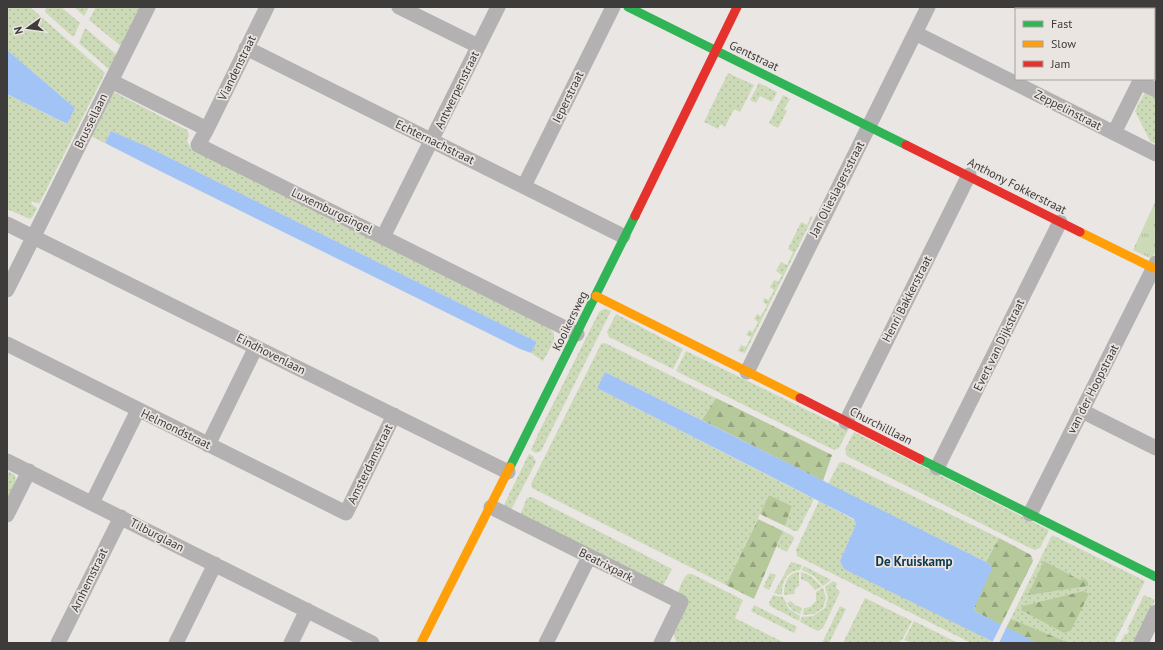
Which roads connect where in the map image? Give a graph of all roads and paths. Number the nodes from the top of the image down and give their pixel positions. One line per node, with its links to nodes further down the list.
1 (148, 7): 14 (street, Brussellaan)
2 (267, 7): 11 (street, Viandenstraat)
3 (399, 7): 10 (street)
4 (498, 7): 10 (street, Antwerpenstraat)
5 (613, 7): 24 (street, Ieperstraat)
6 (628, 7): 12 (street, Gentstraat)
7 (737, 7): 12 (street, Kooikersweg)
8 (928, 7): 9 (street, Jan Olieslagersstraat)
9 (915, 33): 13 (street, Zeppelinstraat); 18 (street, Jan Olieslagersstraat)
10 (478, 46): 21 (street, Antwerpenstraat)
11 (246, 48): 19 (street, Viandenstraat); 21 (street, Echternachstraat)
12 (715, 50): 18 (street, Gentstraat); 28 (street, Kooikersweg)
13 (1015, 80)
14 (111, 81): 19 (street); 27 (street, Brussellaan)
15 (1140, 81): 17 (street); 20 (street)
16 (1020, 82): 20 (street, Zeppelinstraat)
17 (1156, 90)
18 (869, 125): 23 (street, Anthony Fokkerstraat); 36 (street, Jan Olieslagersstraat)
19 (207, 129): 29 (street, Luxemburgsingel)
20 (1114, 133): 22 (street, Zeppelinstraat)
21 (432, 141): 24 (street, Echternachstraat); 29 (street, Antwerpenstraat)
22 (1156, 154)
23 (969, 175): 25 (street, Anthony Fokkerstraat); 40 (street, Henri Bakkerstraat)
24 (524, 186): 28 (street, Echternachstraat)
25 (1060, 222): 30 (street, Anthony Fokkerstraat); 44 (street, Evert van Dijkstraat)
26 (7, 224): 27 (street, Eindhovenlaan)
27 (34, 236): 31 (street, Brussellaan); 35 (street, Eindhovenlaan)
28 (624, 236): 32 (street, Kooikersweg)
29 (383, 237): 33 (street, Luxemburgsingel)
30 (1155, 266): 38 (street, van der Hoopstraat)
31 (7, 290)
32 (596, 296): 33 (street, Kooikersweg); 36 (street, Churchilllaan)
33 (577, 334): 46 (street, Kooikersweg)
34 (7, 344): 37 (street, Helmondstraat)
35 (256, 347): 39 (street, Eindhovenlaan); 41 (street)
36 (746, 372): 40 (street, Churchilllaan)
37 (138, 410): 41 (street, Helmondstraat); 47 (street)
38 (1082, 412): 42 (street); 50 (street, van der Hoopstraat)
39 (394, 415): 46 (street, Eindhovenlaan); 49 (street, Amsterdamstraat)
40 (846, 422): 44 (street, Churchilllaan)
41 (208, 444): 49 (street, Helmondstraat)
42 (1156, 448)
43 (7, 460): 45 (street, Tilburglaan)
44 (937, 468): 50 (street, Churchilllaan)
45 (29, 471): 47 (street, Tilburglaan); 51 (street)
46 (508, 472): 48 (street, Kooikersweg)
47 (92, 503): 52 (street, Tilburglaan)
48 (491, 507): 53 (street, Beatrixpark); 62 (street, Kooikersweg)
49 (346, 513)
50 (1030, 514): 55 (street, Churchilllaan)
51 (7, 515)
52 (121, 517): 54 (street, Tilburglaan); 58 (street, Arnhemstraat)
53 (589, 557): 63 (street); 64 (street, Beatrixpark)
54 (215, 564): 56 (street, Tilburglaan); 59 (street)
55 (1156, 577)
56 (307, 610): 60 (street); 61 (street, Tilburglaan)
57 (1156, 612): 65 (street)
58 (58, 643)
59 (176, 643)
60 (291, 643)
61 (372, 643)
62 (420, 643)
63 (546, 643)
64 (661, 643)
65 (1141, 643)

